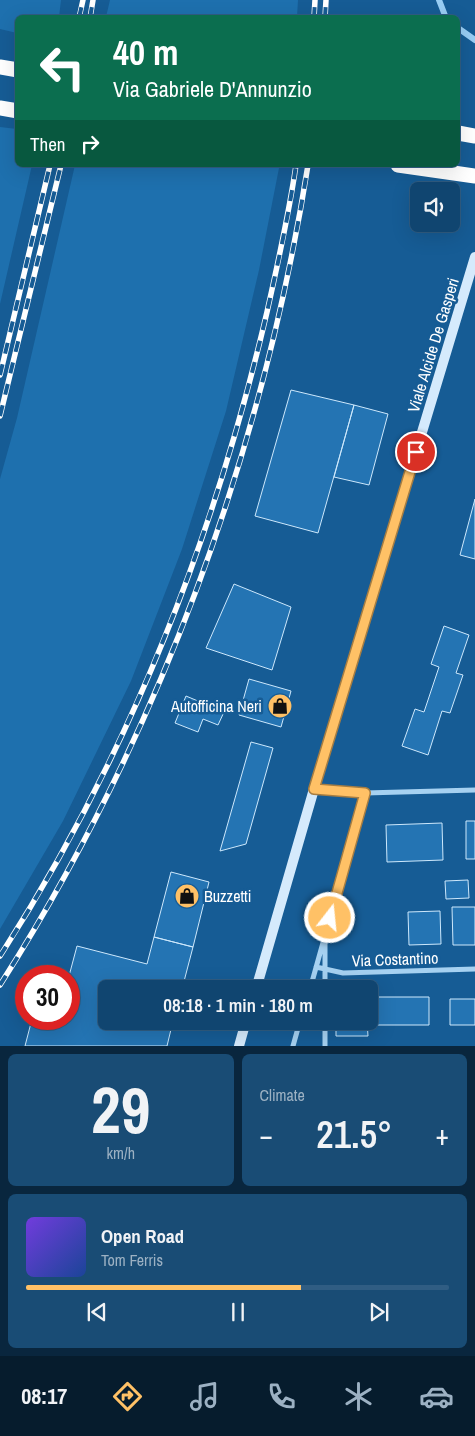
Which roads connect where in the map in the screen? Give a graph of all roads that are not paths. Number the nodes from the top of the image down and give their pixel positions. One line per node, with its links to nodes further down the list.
1 (0, 67): 2 (highway)
2 (15, 70)
3 (0, 108): 4 (highway)
4 (15, 110)
5 (460, 133): 6 (highway)
6 (475, 136)
7 (412, 167): 8 (highway)
8 (475, 176)
9 (475, 257): 10 (street, Viale Alcide De Gasperi)
10 (314, 789): 12 (street); 17 (street, Viale Alcide De Gasperi)
11 (475, 790): 12 (street)
12 (365, 793): 13 (street)
13 (325, 935): 14 (street); 16 (street)
14 (316, 967): 16 (street, Via Costantino); 18 (street)
15 (475, 969): 16 (street, Via Costantino)
16 (326, 970): 19 (street)
17 (259, 980)
18 (312, 980)
19 (325, 980)
20 (243, 1030): 23 (street)
21 (297, 1030): 24 (street)
22 (325, 1030): 25 (street)
23 (239, 1046)
24 (293, 1046)
25 (325, 1046)

